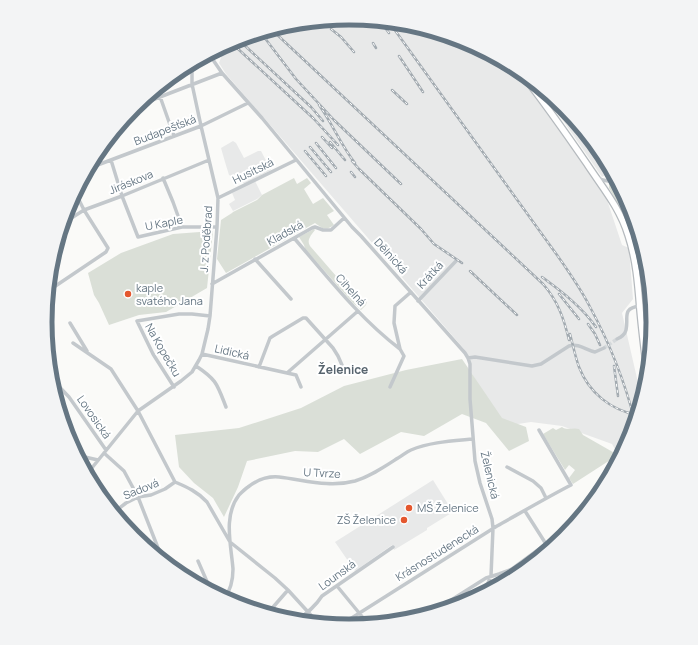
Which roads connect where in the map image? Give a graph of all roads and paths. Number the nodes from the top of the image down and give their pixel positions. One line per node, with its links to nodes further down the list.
1 (212, 59): 3 (street, Dělnická)
2 (192, 70): 4 (street, J. z Poděbrad)
3 (222, 73): 4 (street); 8 (street, Dělnická)
4 (192, 84): 6 (street); 9 (street, J. z Poděbrad)
5 (534, 90): 15 (main road)
6 (160, 96): 7 (street); 10 (street)
7 (153, 99)
8 (248, 103): 9 (street, Budapešťská); 13 (street, Dělnická)
9 (201, 126): 10 (street, Budapešťská); 12 (street, J. z Poděbrad)
10 (174, 136): 11 (street, Budapešťská)
11 (111, 160): 14 (street, Budapešťská); 19 (street)
12 (209, 160): 16 (street, Jiráskova); 20 (street, J. z Poděbrad)
13 (296, 160): 20 (street, Husitská); 23 (street, Dělnická)
14 (97, 165)
15 (595, 176): 17 (street); 18 (main road)
16 (164, 178): 19 (street, Jiráskova); 25 (street)
17 (608, 181): 18 (street)
18 (605, 191): 29 (main road)
19 (122, 196): 22 (street, Jiráskova); 25 (street, U Kaple)
20 (218, 198): 26 (street, J. z Poděbrad)
21 (78, 199): 22 (street)
22 (84, 210): 24 (street, Jiráskova); 33 (street)
23 (344, 218): 28 (street, Kladská); 34 (street, Dělnická)
24 (70, 219)
25 (182, 227): 26 (street, U Kaple)
26 (218, 227): 32 (street, J. z Poděbrad)
27 (631, 227): 29 (street)
28 (294, 238): 30 (street, Kladská); 38 (street, Cihelná)
29 (632, 247): 37 (main road)
30 (255, 259): 32 (street, Kladská); 35 (street)
31 (456, 261): 36 (street, Krátká)
32 (212, 284): 39 (street, J. z Poděbrad)
33 (54, 287)
34 (411, 292): 36 (street, Dělnická); 45 (street)
35 (291, 299)
36 (418, 301): 49 (street, Dělnická)
37 (640, 306): 42 (street); 47 (main road)
38 (358, 311): 41 (street); 45 (street, Cihelná)
39 (210, 316): 48 (street, J. z Poděbrad); 56 (street, Na Kopečku)
40 (70, 323): 46 (street)
41 (326, 339): 51 (street, Lidická); 52 (street); 53 (street)
42 (617, 340)
43 (73, 343): 46 (street)
44 (604, 348): 49 (street)
45 (400, 349): 55 (street)
46 (88, 352): 59 (street)
47 (645, 352)
48 (202, 354): 50 (street, J. z Poděbrad); 51 (street, Lidická)
49 (468, 358): 61 (street, Želenická)
50 (196, 366): 56 (street, J. z Poděbrad); 58 (street)
51 (259, 367): 53 (street, Lidická)
52 (345, 372)
53 (287, 373): 57 (street)
54 (58, 386): 62 (street, Lovosická)
55 (390, 386)
56 (174, 387): 59 (street, J. z Poděbrad)
57 (301, 387)
58 (226, 407)
59 (138, 411): 62 (street, J. z Poděbrad); 67 (street)
60 (539, 430): 69 (street, Krásnostudenecká)
61 (473, 439): 72 (street, Želenická); 73 (street, U Tvrze)
62 (105, 452): 64 (street, J. z Poděbrad); 68 (street, Lovosická)
63 (83, 457): 64 (street)
64 (98, 460): 66 (street, J. z Poděbrad)
65 (507, 467): 69 (street)
66 (90, 470)
67 (175, 482): 68 (street, Sadová); 73 (street)
68 (138, 497): 70 (street, Sadová); 77 (street, Lovosická)
69 (546, 498): 71 (street, Krásnostudenecká)
70 (117, 510)
71 (525, 511): 72 (street, Krásnostudenecká); 75 (street)
72 (493, 528): 79 (street, Želenická); 88 (street, Krásnostudenecká)
73 (230, 542): 83 (street); 84 (street, U Tvrze)
74 (549, 542): 75 (street)
75 (546, 544): 79 (street)
76 (393, 547): 81 (street, Lounská)
77 (159, 552)
78 (198, 561): 80 (street)
79 (491, 576): 82 (street, Želenická); 85 (street)
80 (208, 584)
81 (337, 586): 87 (street, Lounská); 88 (street)
82 (487, 586)
83 (288, 590): 86 (street); 87 (street)
84 (227, 594)
85 (445, 604)
86 (271, 610)
87 (309, 612): 89 (street, Lounská); 90 (street)
88 (359, 613): 91 (street); 92 (street, Krásnostudenecká)
89 (303, 616)
90 (313, 617)
91 (364, 619)
92 (348, 620)

